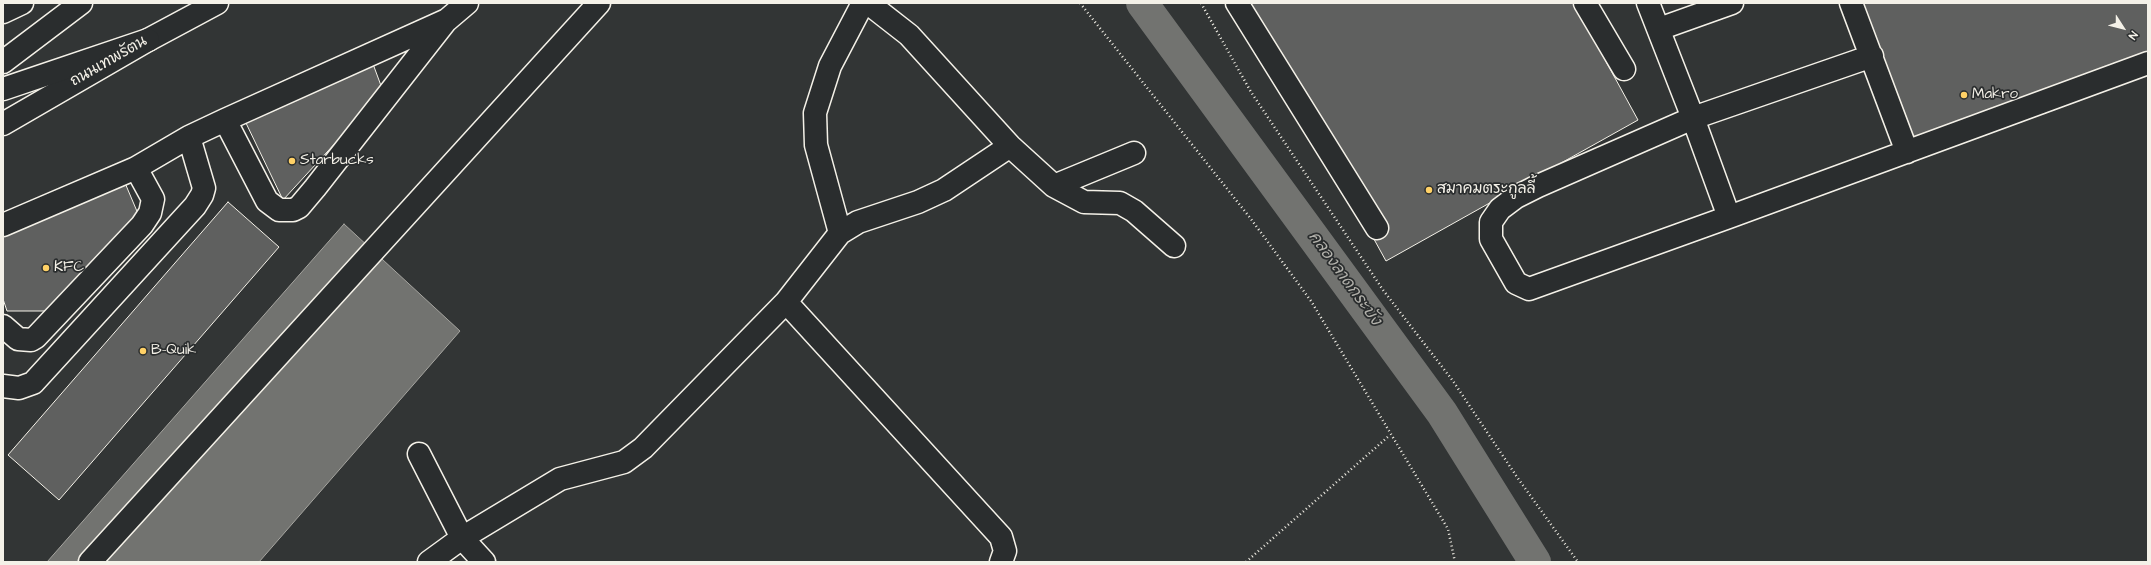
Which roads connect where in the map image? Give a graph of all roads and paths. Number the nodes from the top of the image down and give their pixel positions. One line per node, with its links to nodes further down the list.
1 (22, 3): 15 (main road)
2 (81, 3): 20 (main road)
3 (217, 3): 18 (main road, ถนนเทพรัตน)
4 (467, 3): 16 (main road)
5 (599, 3): 44 (main road)
6 (863, 3): 36 (main road)
7 (868, 3): 28 (main road)
8 (1080, 3): 41 (path)
9 (1200, 3): 50 (path)
10 (1237, 3): 35 (main road)
11 (1585, 3): 22 (main road)
12 (1648, 3): 17 (main road)
13 (1732, 3): 17 (main road)
14 (1851, 3): 19 (main road)
15 (3, 12)
16 (447, 20): 25 (main road); 25 (main road)
17 (1659, 29): 24 (main road)
18 (148, 40): 23 (main road); 26 (main road, ถนนเทพรัตน)
19 (1872, 56): 24 (main road); 29 (main road)
20 (3, 62)
21 (2148, 63): 29 (main road)
22 (1624, 69)
23 (3, 89)
24 (1694, 118): 33 (main road); 33 (main road)
25 (226, 120): 27 (main road)
26 (3, 124)
27 (189, 137): 31 (main road); 40 (main road)
28 (1010, 146): 32 (main road); 36 (main road)
29 (1906, 152): 33 (main road)
30 (1134, 154): 32 (main road)
31 (136, 168): 34 (main road); 39 (main road)
32 (1054, 186): 37 (main road)
33 (1729, 218)
34 (3, 225)
35 (1377, 228)
36 (840, 233): 38 (main road)
37 (1174, 246)
38 (786, 302): 43 (main road); 47 (main road)
39 (3, 326)
40 (3, 386)
41 (1390, 435): 48 (path); 49 (path)
42 (419, 454): 43 (main road)
43 (462, 538): 45 (main road); 46 (main road)
44 (90, 562)
45 (428, 562)
46 (484, 562)
47 (1001, 562)
48 (1246, 562)
49 (1454, 562)
50 (1578, 562)

